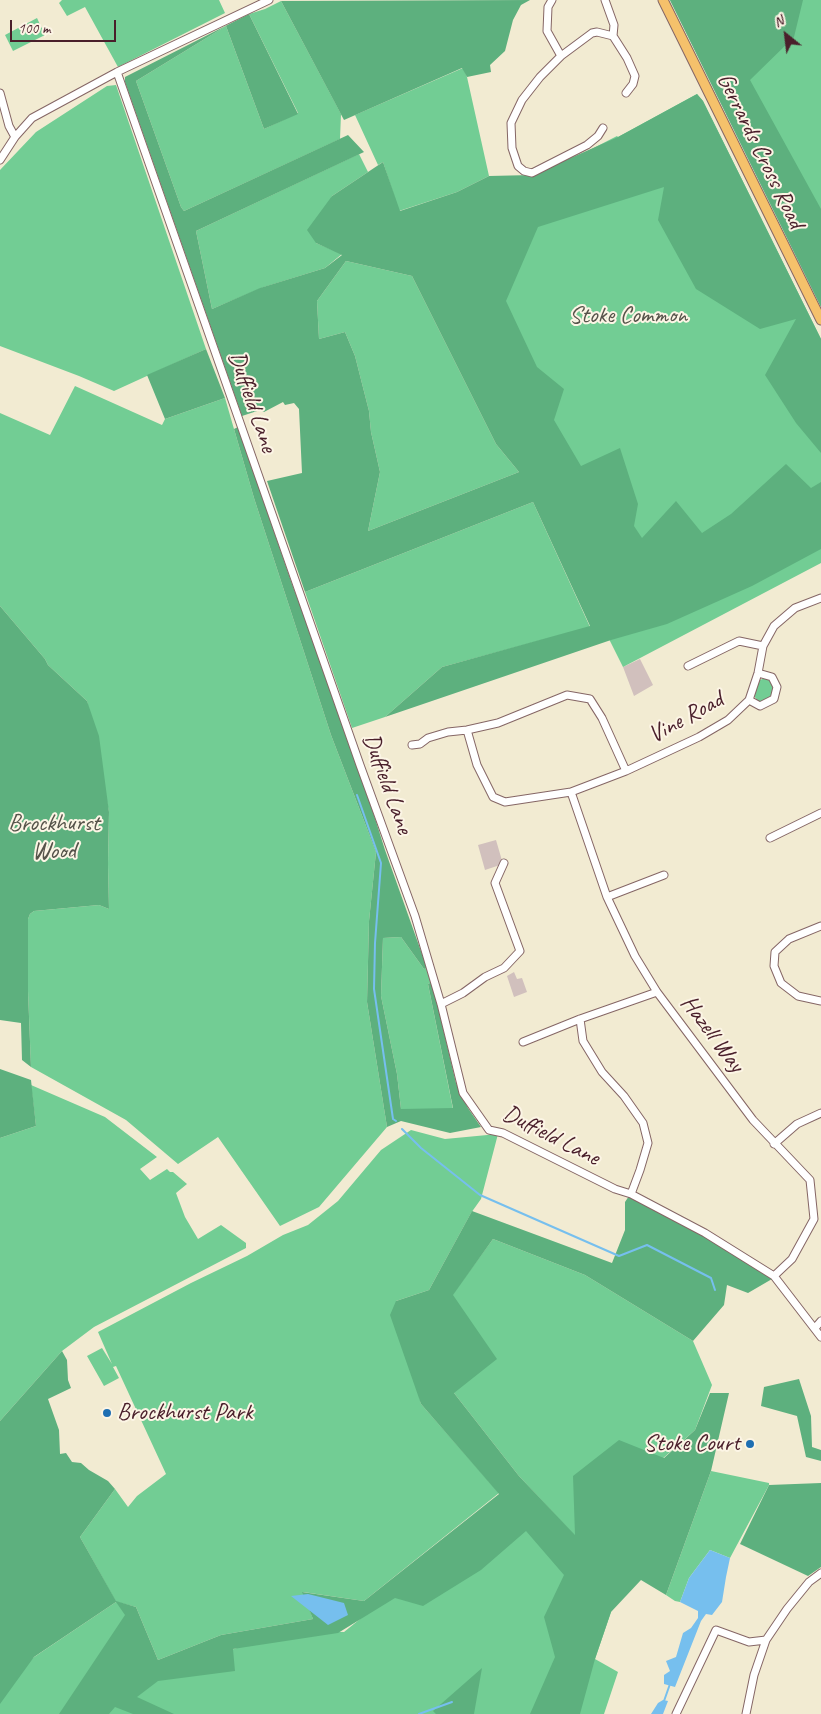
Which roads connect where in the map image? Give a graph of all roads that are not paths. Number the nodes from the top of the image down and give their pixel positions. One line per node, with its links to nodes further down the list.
1 (269, 0): 7 (street)
2 (552, 0): 6 (street)
3 (605, 0): 5 (street)
4 (662, 0): 13 (main road, Gerrards Cross Road)
5 (613, 36): 6 (street); 9 (street)
6 (561, 56): 10 (street)
7 (118, 72): 11 (street); 31 (street, Duffield Lane)
8 (0, 93): 11 (street)
9 (626, 93)
10 (603, 128)
11 (15, 137): 12 (street)
12 (0, 160)
13 (821, 320)
14 (821, 599): 15 (street, Vine Road)
15 (763, 646): 16 (street); 17 (street, Vine Road)
16 (688, 666)
17 (758, 673): 18 (street, Vine Road); 18 (street)
18 (749, 700): 21 (street, Vine Road)
19 (467, 730): 20 (street, Vine Road); 21 (street, Vine Road); 22 (street, Vine Road)
20 (412, 745)
21 (626, 770): 22 (street, Vine Road)
22 (571, 792): 27 (street, Hazell Way)
23 (821, 813): 24 (street)
24 (770, 838)
25 (504, 863): 31 (street)
26 (664, 876): 27 (street)
27 (607, 897): 29 (street, Hazell Way)
28 (821, 926): 30 (street)
29 (657, 992): 32 (street); 35 (street, Hazell Way)
30 (821, 1001)
31 (441, 1004): 36 (street, Duffield Lane)
32 (580, 1019): 33 (street); 36 (street)
33 (524, 1042)
34 (821, 1113): 35 (street)
35 (774, 1144): 37 (street, Hazell Way)
36 (631, 1194): 38 (street, Duffield Lane)
37 (817, 1218): 38 (street, Hazell Way)
38 (774, 1276): 40 (street, Duffield Lane)
39 (821, 1320): 40 (street)
40 (815, 1328): 41 (street, Duffield Lane)
41 (821, 1337)
42 (821, 1573): 43 (street)
43 (766, 1640): 44 (street); 45 (street)
44 (676, 1714)
45 (746, 1714)

